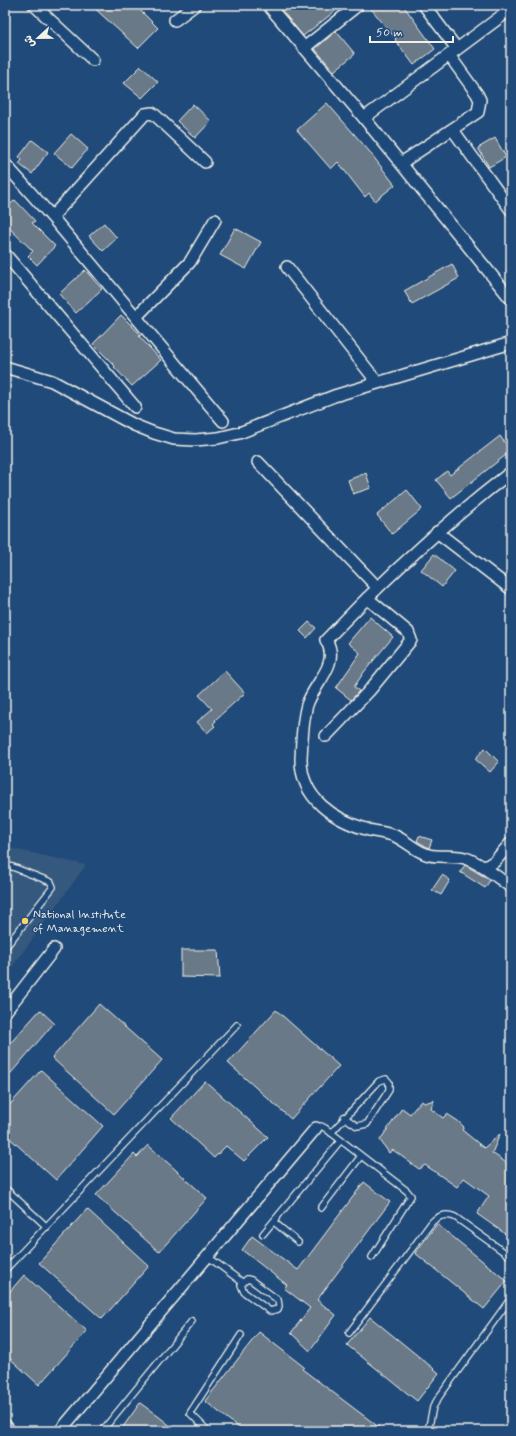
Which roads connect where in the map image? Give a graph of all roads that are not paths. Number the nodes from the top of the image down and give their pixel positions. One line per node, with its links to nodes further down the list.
1 (34, 5): 10 (street)
2 (195, 5): 7 (street)
3 (268, 5): 8 (street)
4 (358, 5): 8 (street)
5 (424, 5): 9 (street)
6 (511, 9): 9 (street)
7 (175, 20)
8 (304, 48): 11 (street)
9 (453, 52): 11 (street); 12 (street)
10 (93, 60)
11 (364, 118): 14 (street)
12 (453, 130): 14 (street); 16 (street)
13 (205, 162): 17 (street)
14 (401, 163): 21 (street)
15 (5, 164): 17 (street)
16 (511, 210)
17 (52, 217): 22 (street)
18 (215, 220): 22 (street)
19 (5, 254): 26 (street)
20 (287, 267): 25 (street)
21 (511, 299)
22 (136, 316): 27 (street)
23 (511, 343): 25 (street)
24 (5, 367): 25 (street)
25 (377, 382)
26 (135, 407)
27 (223, 421)
28 (258, 462): 31 (street)
29 (511, 472): 30 (street)
30 (438, 532): 31 (street); 32 (street)
31 (377, 588): 33 (street)
32 (511, 589)
33 (367, 598): 34 (street); 37 (street)
34 (326, 736)
35 (511, 842): 37 (street)
36 (5, 864): 39 (lane)
37 (484, 868): 38 (street)
38 (511, 887)
39 (5, 948)
40 (54, 949): 41 (street)
41 (5, 1012)
42 (237, 1025): 51 (lane)
43 (344, 1117): 43 (lane); 45 (lane)
44 (316, 1128): 45 (lane); 54 (street)
45 (331, 1132): 46 (lane)
46 (341, 1140): 47 (lane); 50 (lane)
47 (361, 1156): 49 (lane); 55 (lane)
48 (5, 1188): 51 (lane)
49 (321, 1208)
50 (274, 1222): 52 (lane); 53 (lane)
51 (47, 1228): 57 (lane)
52 (263, 1234)
53 (298, 1242)
54 (207, 1256): 58 (lane); 65 (street)
55 (372, 1257)
56 (511, 1257): 61 (lane)
57 (5, 1270)
58 (242, 1282): 58 (lane)
59 (511, 1298): 68 (lane)
60 (192, 1321): 66 (lane)
61 (349, 1333)
62 (241, 1335): 67 (lane)
63 (5, 1424): 64 (street)
64 (10, 1431)
65 (60, 1431)
66 (102, 1431)
67 (208, 1431)
68 (428, 1431)

